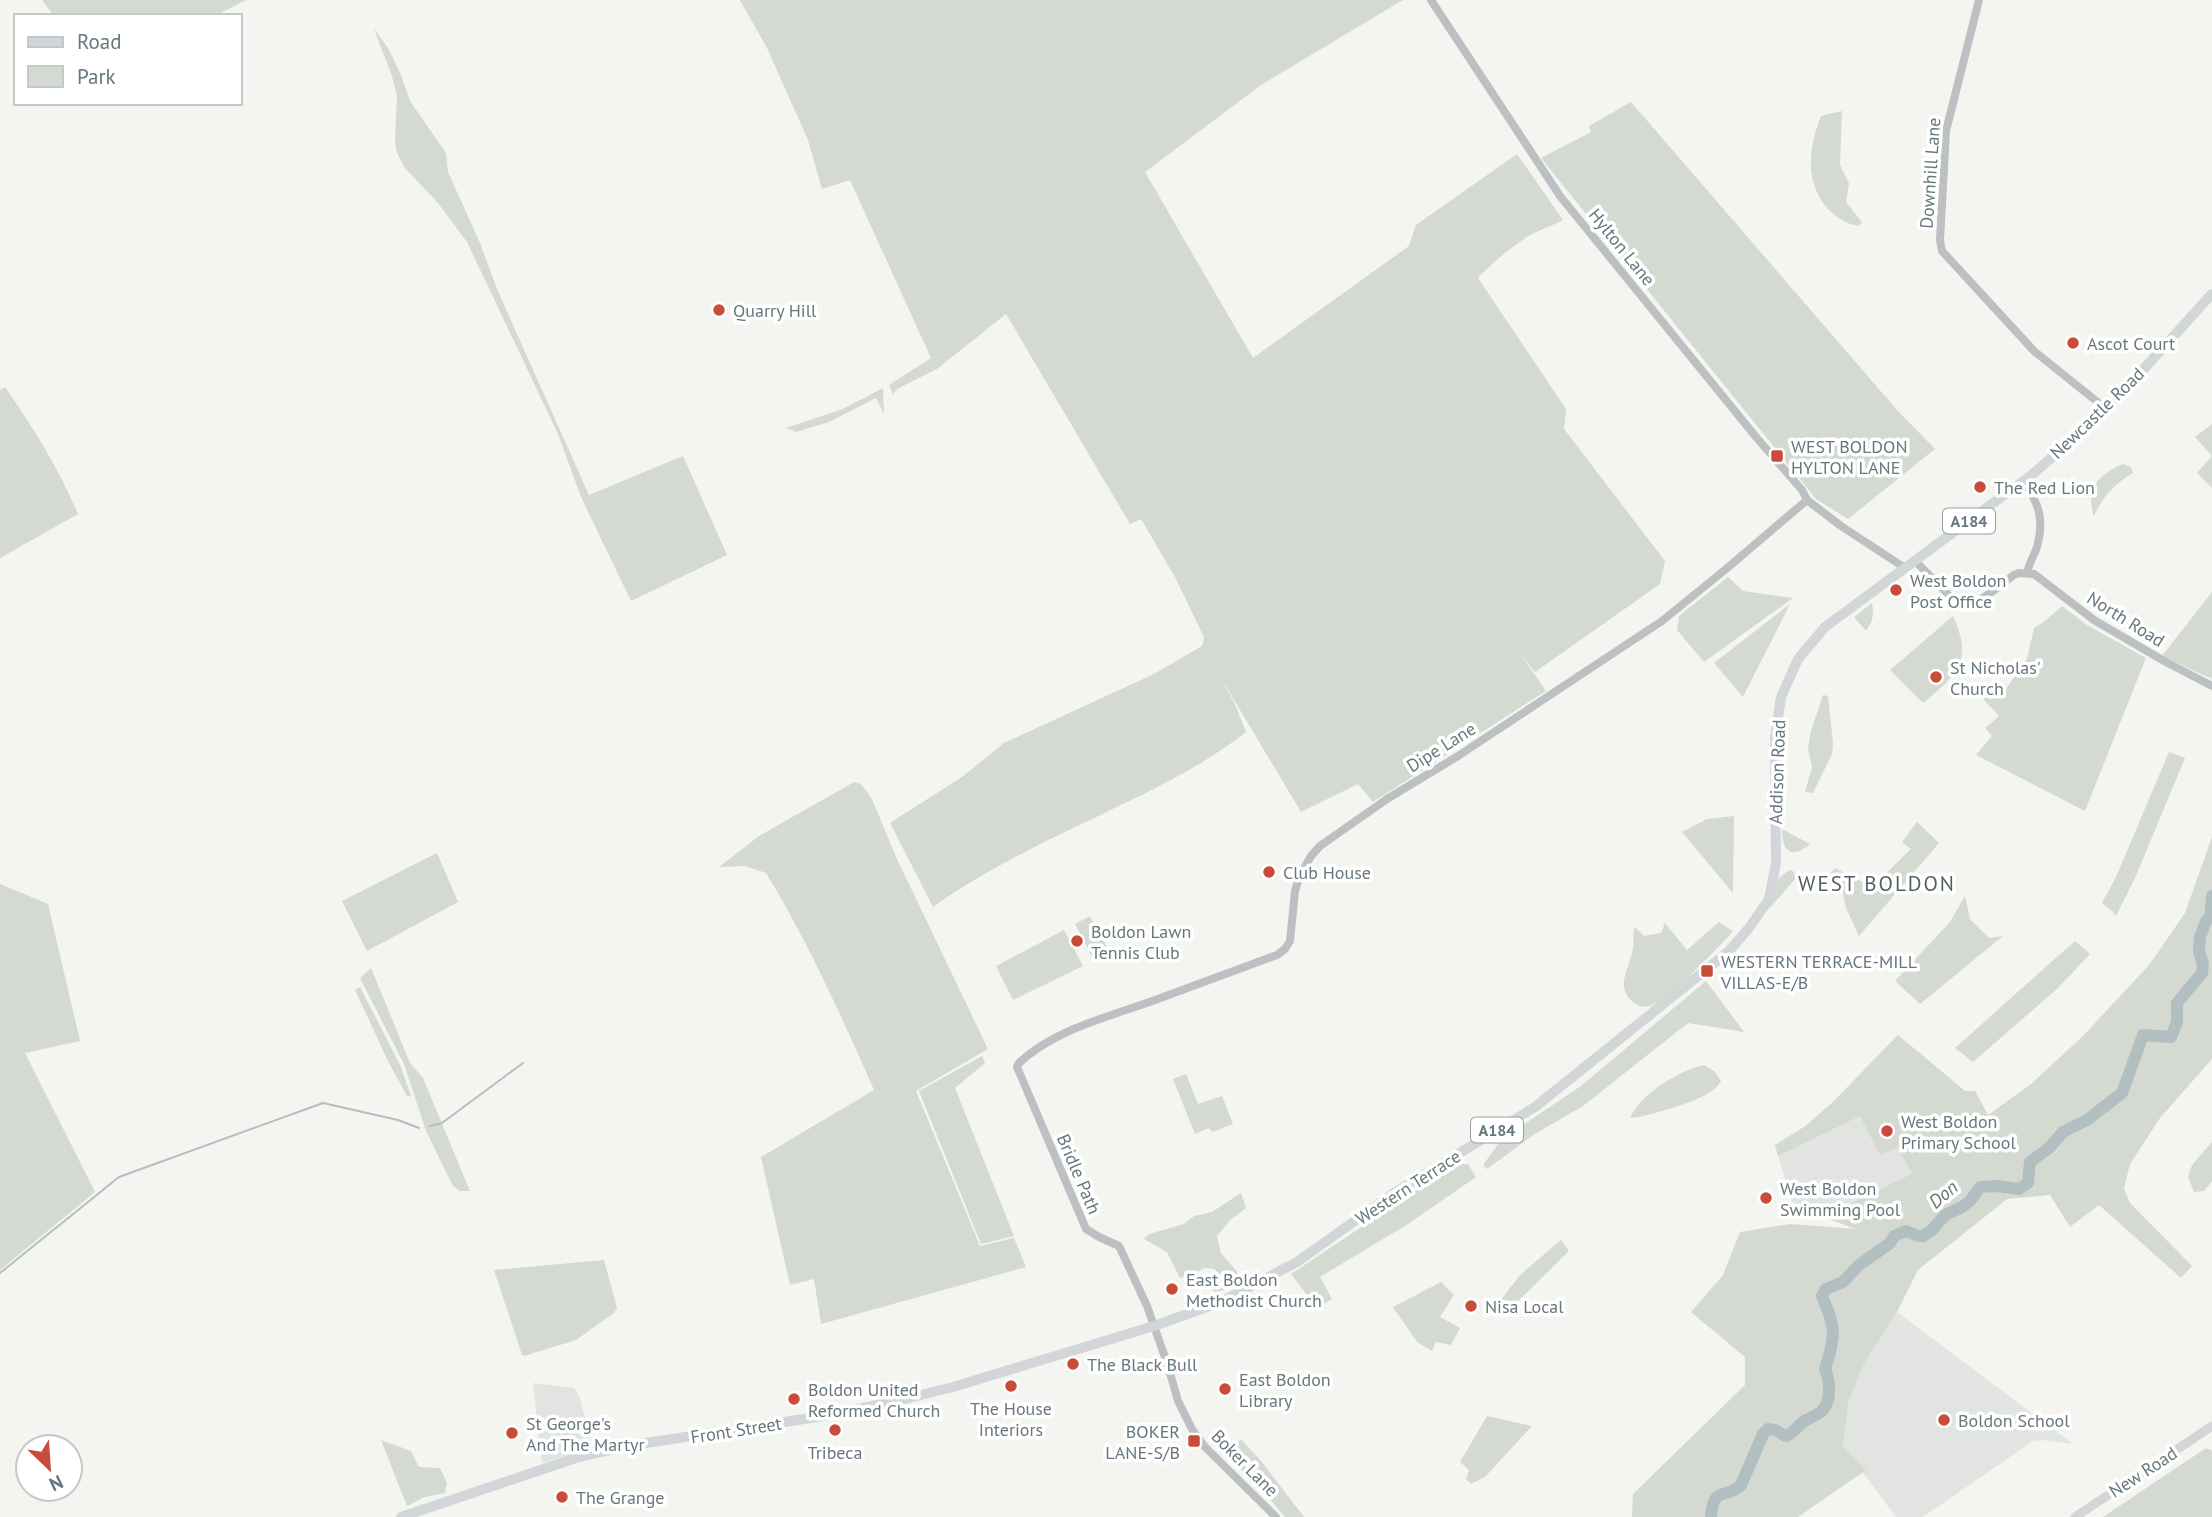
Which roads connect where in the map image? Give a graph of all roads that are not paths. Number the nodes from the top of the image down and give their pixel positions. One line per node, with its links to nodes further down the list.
1 (1431, 0): 6 (street, Hylton Lane)
2 (1979, 0): 4 (street, Downhill Lane)
3 (2212, 294): 4 (main road, Newcastle Road / A184)
4 (2105, 408): 5 (main road, Newcastle Road / A184)
5 (2025, 483): 7 (main road, Newcastle Road / A184); 9 (street)
6 (1807, 500): 8 (street); 12 (street, Dipe Lane)
7 (1915, 561): 8 (main road, Newcastle Road / A184); 9 (street)
8 (1905, 568): 11 (main road, Addison Road / A184)
9 (2028, 573): 10 (street, North Road)
10 (2212, 686)
11 (1776, 863): 13 (main road, Western Terrace / A184)
12 (1017, 1067): 13 (street, Bridle Path)
13 (1154, 1326): 14 (street, Bridle Path); 16 (main road, Front Street / A184)
14 (1175, 1393): 17 (street, Boker Lane)
15 (2212, 1426): 18 (main road, New Road)
16 (401, 1517)
17 (1276, 1517)
18 (2075, 1517)

